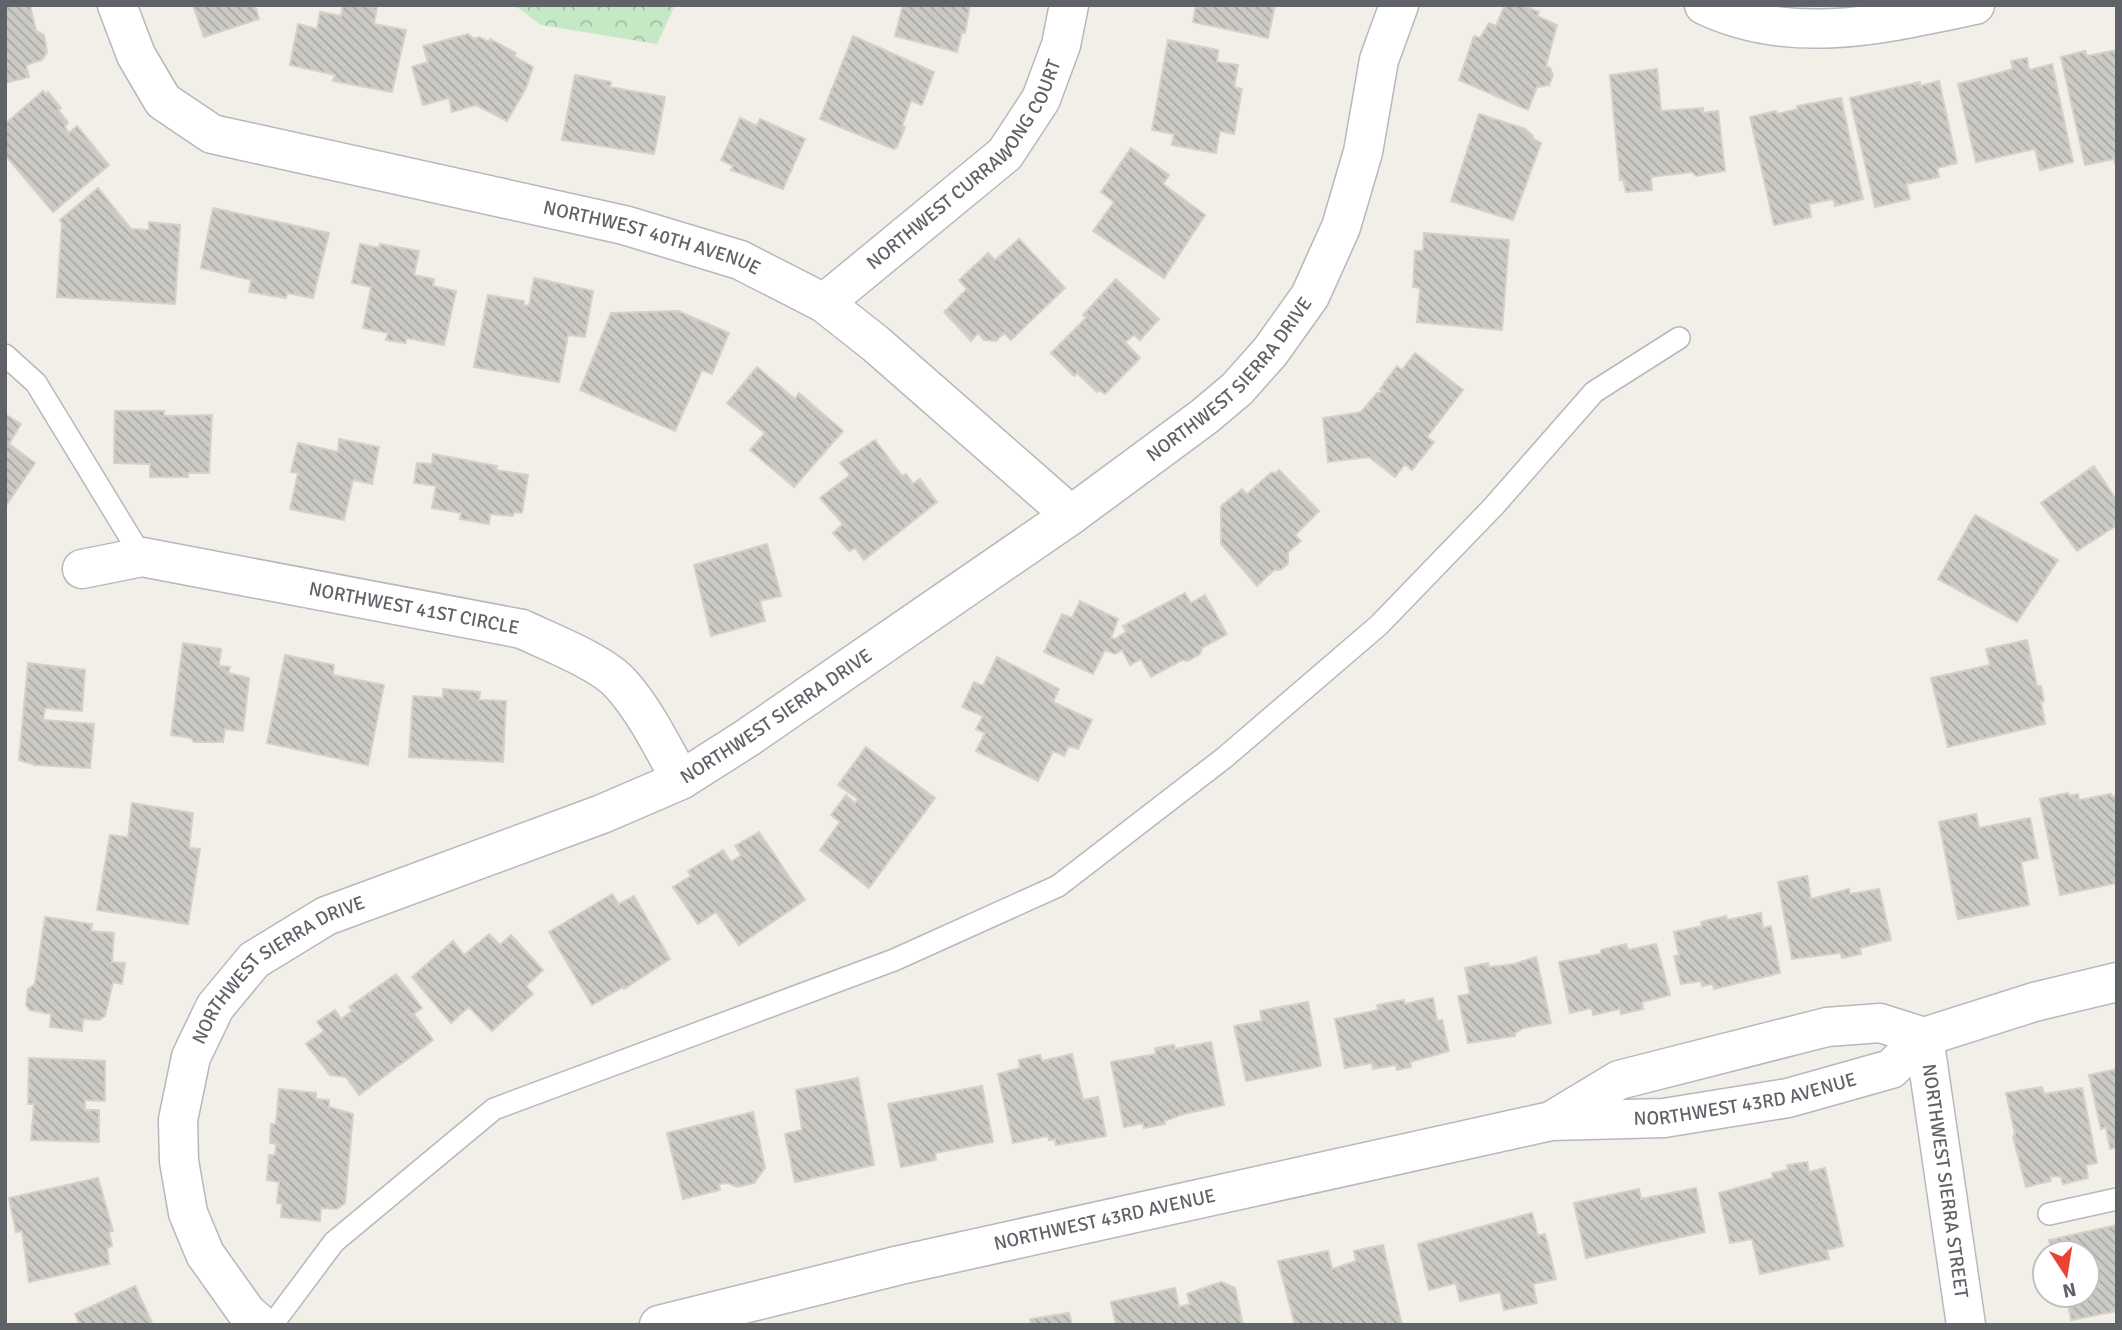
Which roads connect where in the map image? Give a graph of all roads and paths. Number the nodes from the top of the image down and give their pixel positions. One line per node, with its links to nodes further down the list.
1 (117, 5): 6 (street, NORTHWEST 40TH AVENUE)
2 (1069, 5): 6 (street, NORTHWEST CURRAWONG COURT)
3 (1399, 5): 9 (street, NORTHWEST SIERRA DRIVE)
4 (1704, 5): 5 (street)
5 (1975, 5)
6 (824, 303): 9 (street, NORTHWEST 40TH AVENUE)
7 (1679, 338): 19 (lane)
8 (5, 355): 10 (lane)
9 (1071, 514): 12 (street, NORTHWEST SIERRA DRIVE)
10 (142, 557): 11 (street, NORTHWEST 41ST CIRCLE); 12 (street, NORTHWEST 41ST CIRCLE)
11 (82, 569)
12 (681, 780): 18 (street, NORTHWEST SIERRA DRIVE)
13 (2117, 982): 14 (street, NORTHWEST 43RD AVENUE)
14 (1924, 1037): 15 (street, NORTHWEST 43RD AVENUE); 15 (street, NORTHWEST 43RD AVENUE); 21 (street, NORTHWEST SIERRA STREET)
15 (1551, 1121): 20 (street, NORTHWEST 43RD AVENUE)
16 (2117, 1199): 17 (lane)
17 (2049, 1214)
18 (261, 1325)
19 (272, 1325)
20 (659, 1325)
21 (1966, 1325)

